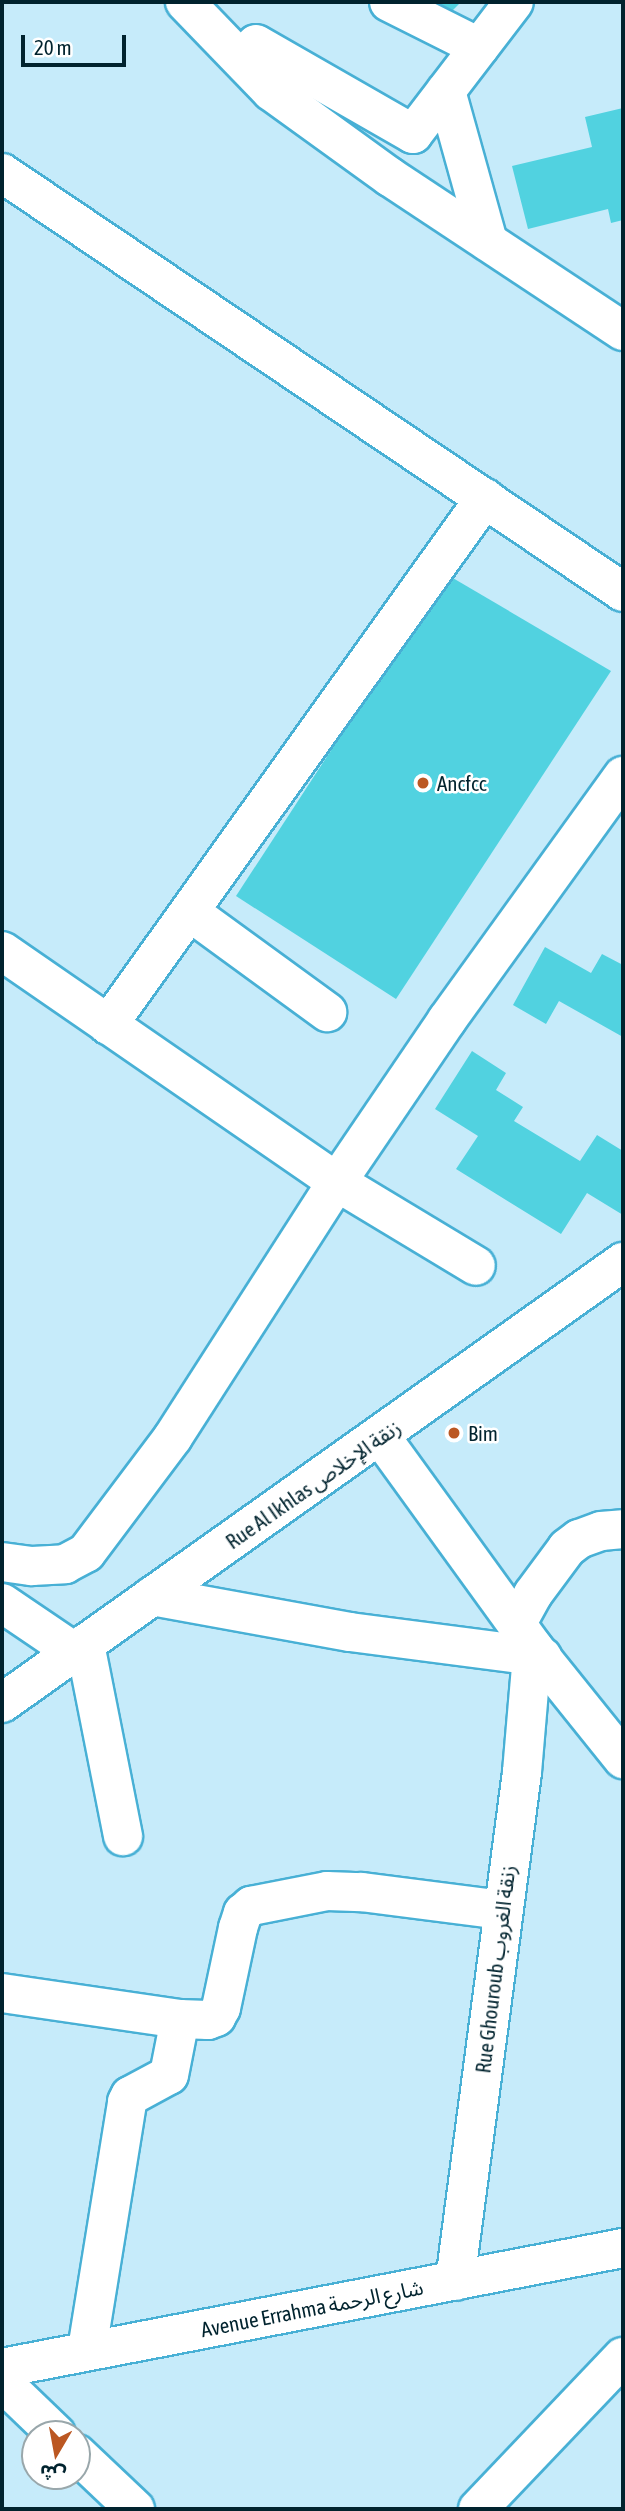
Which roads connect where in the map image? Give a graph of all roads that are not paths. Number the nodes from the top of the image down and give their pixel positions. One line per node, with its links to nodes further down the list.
1 (185, 2): 5 (street)
2 (389, 2): 4 (street)
3 (514, 2): 4 (street)
4 (479, 47): 6 (street)
5 (245, 60): 6 (street); 8 (street)
6 (446, 91): 8 (street)
7 (2, 173): 10 (street)
8 (488, 241): 9 (street)
9 (623, 331)
10 (485, 498): 11 (street); 13 (street)
11 (623, 592)
12 (623, 776): 17 (street)
13 (190, 912): 15 (street); 16 (street)
14 (2, 951): 16 (street)
15 (327, 1012)
16 (108, 1025): 17 (street)
17 (337, 1182): 18 (street); 22 (street)
18 (476, 1266)
19 (619, 1272): 20 (street, Rue Al Ikhlas زنقة الإخلاص)
20 (381, 1437): 23 (street, Rue Al Ikhlas زنقة الإخلاص); 25 (street)
21 (623, 1529): 25 (street, Rue Ghouroub زنقة الغروب)
22 (2, 1562)
23 (152, 1597): 25 (street); 26 (street, Rue Al Ikhlas زنقة الإخلاص)
24 (2, 1603): 26 (street)
25 (530, 1645): 28 (street); 30 (street, Rue Ghouroub زنقة الغروب)
26 (79, 1647): 27 (street, Rue Al Ikhlas زنقة الإخلاص); 29 (street)
27 (2, 1703)
28 (623, 1759)
29 (123, 1836)
30 (502, 1910): 32 (street); 34 (street, Rue Ghouroub زنقة الغروب)
31 (2, 1993): 32 (street)
32 (180, 2020): 35 (street)
33 (623, 2248): 34 (street, Avenue Errahma شارع الرحمة)
34 (455, 2281): 35 (street, Avenue Errahma شارع الرحمة)
35 (87, 2350): 37 (street, Avenue Errahma شارع الرحمة)
36 (623, 2357): 42 (street)
37 (2, 2368)
38 (2, 2382): 39 (street)
39 (41, 2420)
40 (91, 2470): 41 (street)
41 (123, 2505)
42 (478, 2509)

